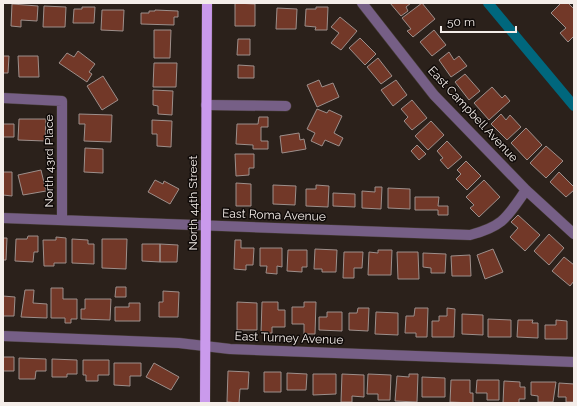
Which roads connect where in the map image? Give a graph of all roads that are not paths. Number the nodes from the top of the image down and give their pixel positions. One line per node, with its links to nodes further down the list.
1 (207, 3): 4 (main road, North 44th Street)
2 (362, 3): 6 (street, East Campbell Avenue)
3 (3, 98): 8 (street, North 43rd Place)
4 (206, 105): 5 (street); 9 (main road, North 44th Street)
5 (286, 106)
6 (526, 190): 9 (street, East Roma Avenue); 10 (street, East Campbell Avenue)
7 (3, 218): 8 (street, East Roma Avenue)
8 (62, 220): 9 (street, East Roma Avenue)
9 (206, 226): 12 (main road, North 44th Street)
10 (574, 234)
11 (3, 336): 12 (street, East Turney Avenue)
12 (205, 346): 13 (street, East Turney Avenue); 14 (main road, North 44th Street)
13 (574, 362)
14 (205, 403)

